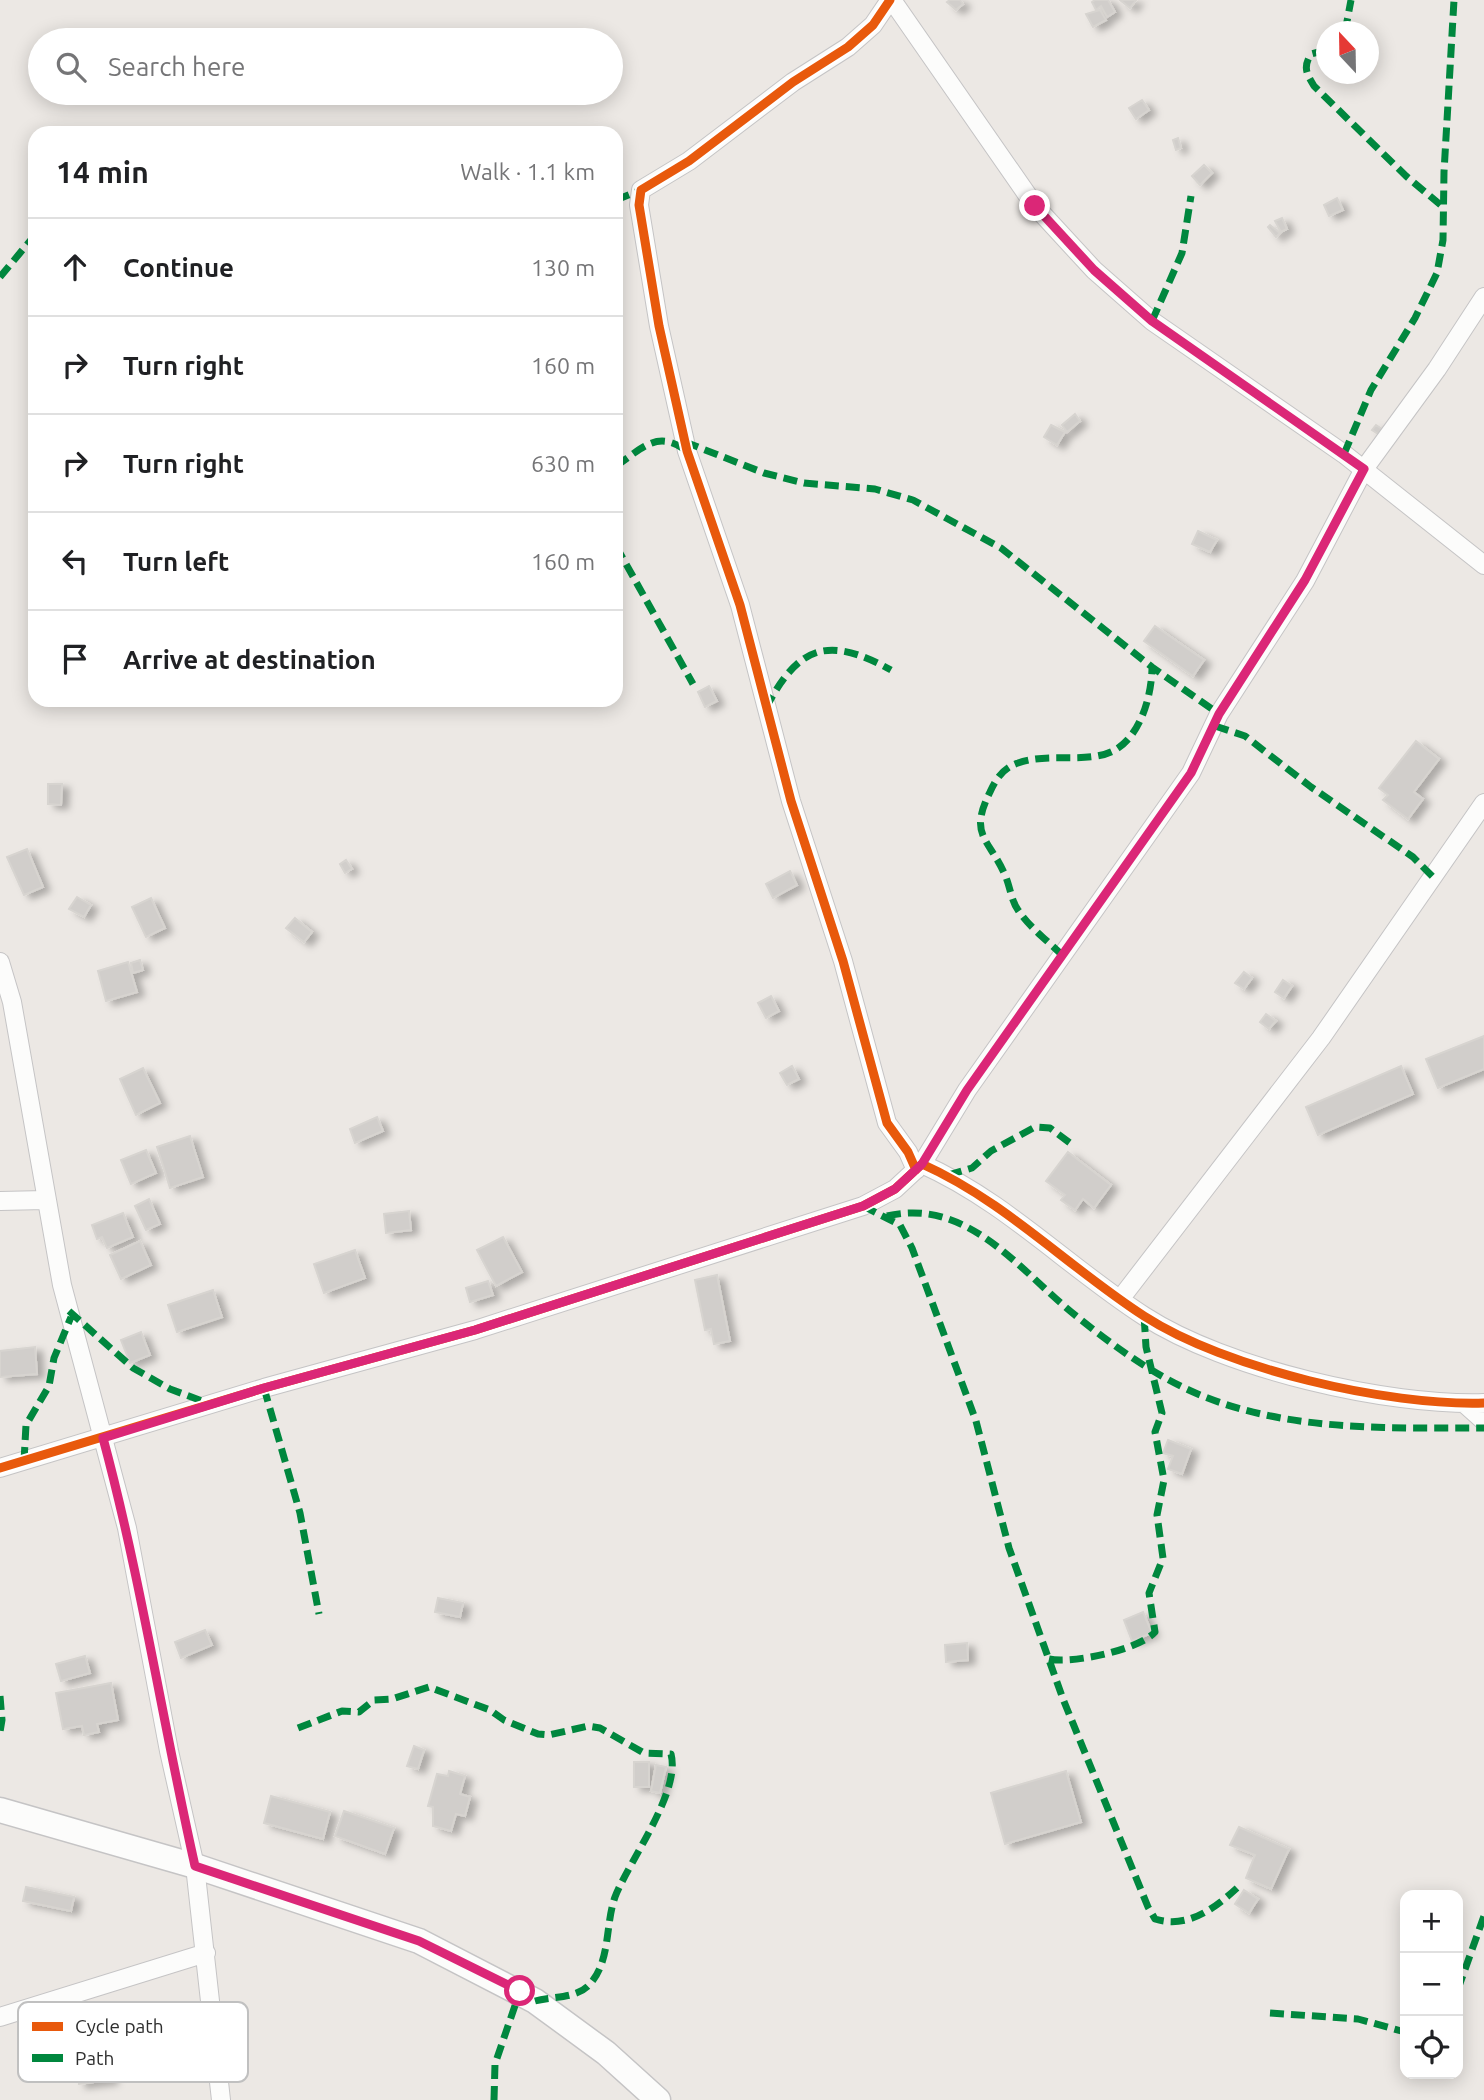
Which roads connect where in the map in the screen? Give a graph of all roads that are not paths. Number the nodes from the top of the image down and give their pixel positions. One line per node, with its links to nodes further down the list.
1 (891, 0): 3 (street); 7 (street)
2 (1484, 297): 3 (street)
3 (1364, 469): 4 (street); 7 (street)
4 (1484, 565)
5 (1484, 803): 10 (street)
6 (0, 962): 8 (street)
7 (919, 1167): 10 (street); 14 (street)
8 (45, 1200): 9 (street); 14 (street)
9 (0, 1201)
10 (1121, 1298): 12 (street)
11 (1484, 1403): 12 (street)
12 (1465, 1404): 13 (street)
13 (1484, 1421)
14 (103, 1438): 15 (street); 17 (street)
15 (0, 1468)
16 (0, 1810): 17 (main road)
17 (195, 1866): 18 (street); 25 (main road)
18 (206, 1953): 19 (street); 20 (street)
19 (48, 2002)
20 (211, 2002)
21 (18, 2011): 22 (street)
22 (0, 2017)
23 (220, 2082): 24 (street)
24 (222, 2100)
25 (658, 2100)

